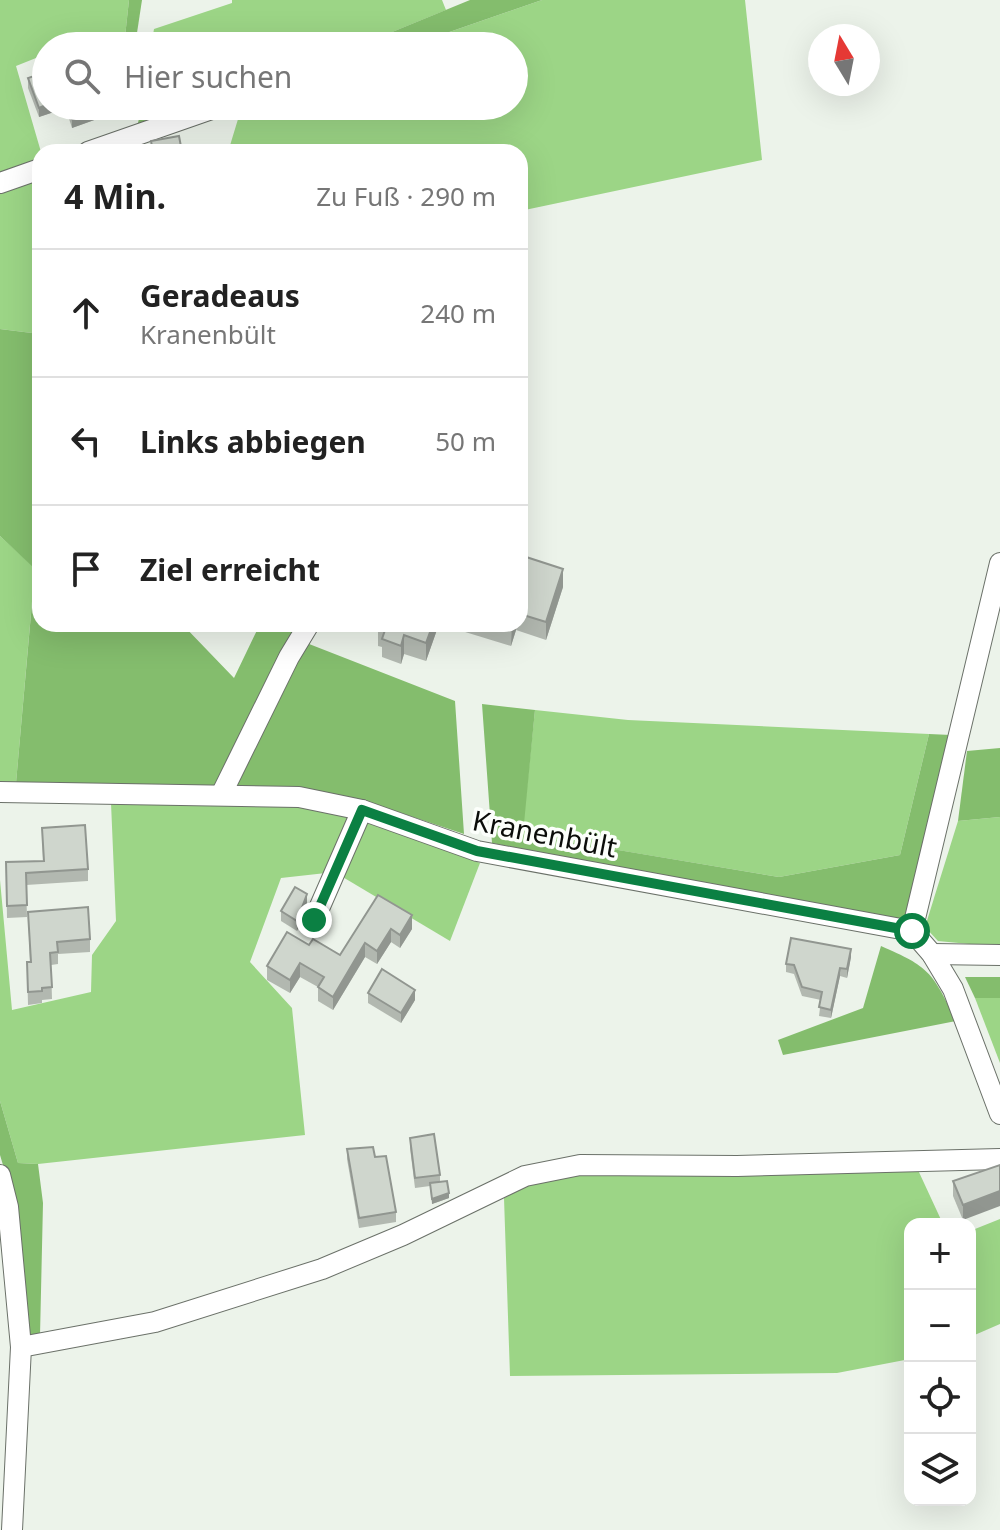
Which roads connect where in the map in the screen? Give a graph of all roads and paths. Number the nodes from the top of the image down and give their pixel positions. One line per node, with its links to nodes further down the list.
1 (180, 120): 2 (street)
2 (111, 144)
3 (32, 172): 4 (street)
4 (0, 183)
5 (1000, 563): 11 (street)
6 (304, 632): 8 (street)
7 (0, 792): 8 (street, Kranenbült)
8 (221, 795): 9 (street, Kranenbült)
9 (362, 810): 10 (street); 11 (street, Kranenbült)
10 (314, 920)
11 (912, 931): 12 (street)
12 (932, 954): 13 (street); 14 (street)
13 (1000, 955)
14 (1000, 1114)
15 (1000, 1159): 17 (street)
16 (0, 1175): 17 (street)
17 (21, 1347): 18 (street)
18 (12, 1530)

